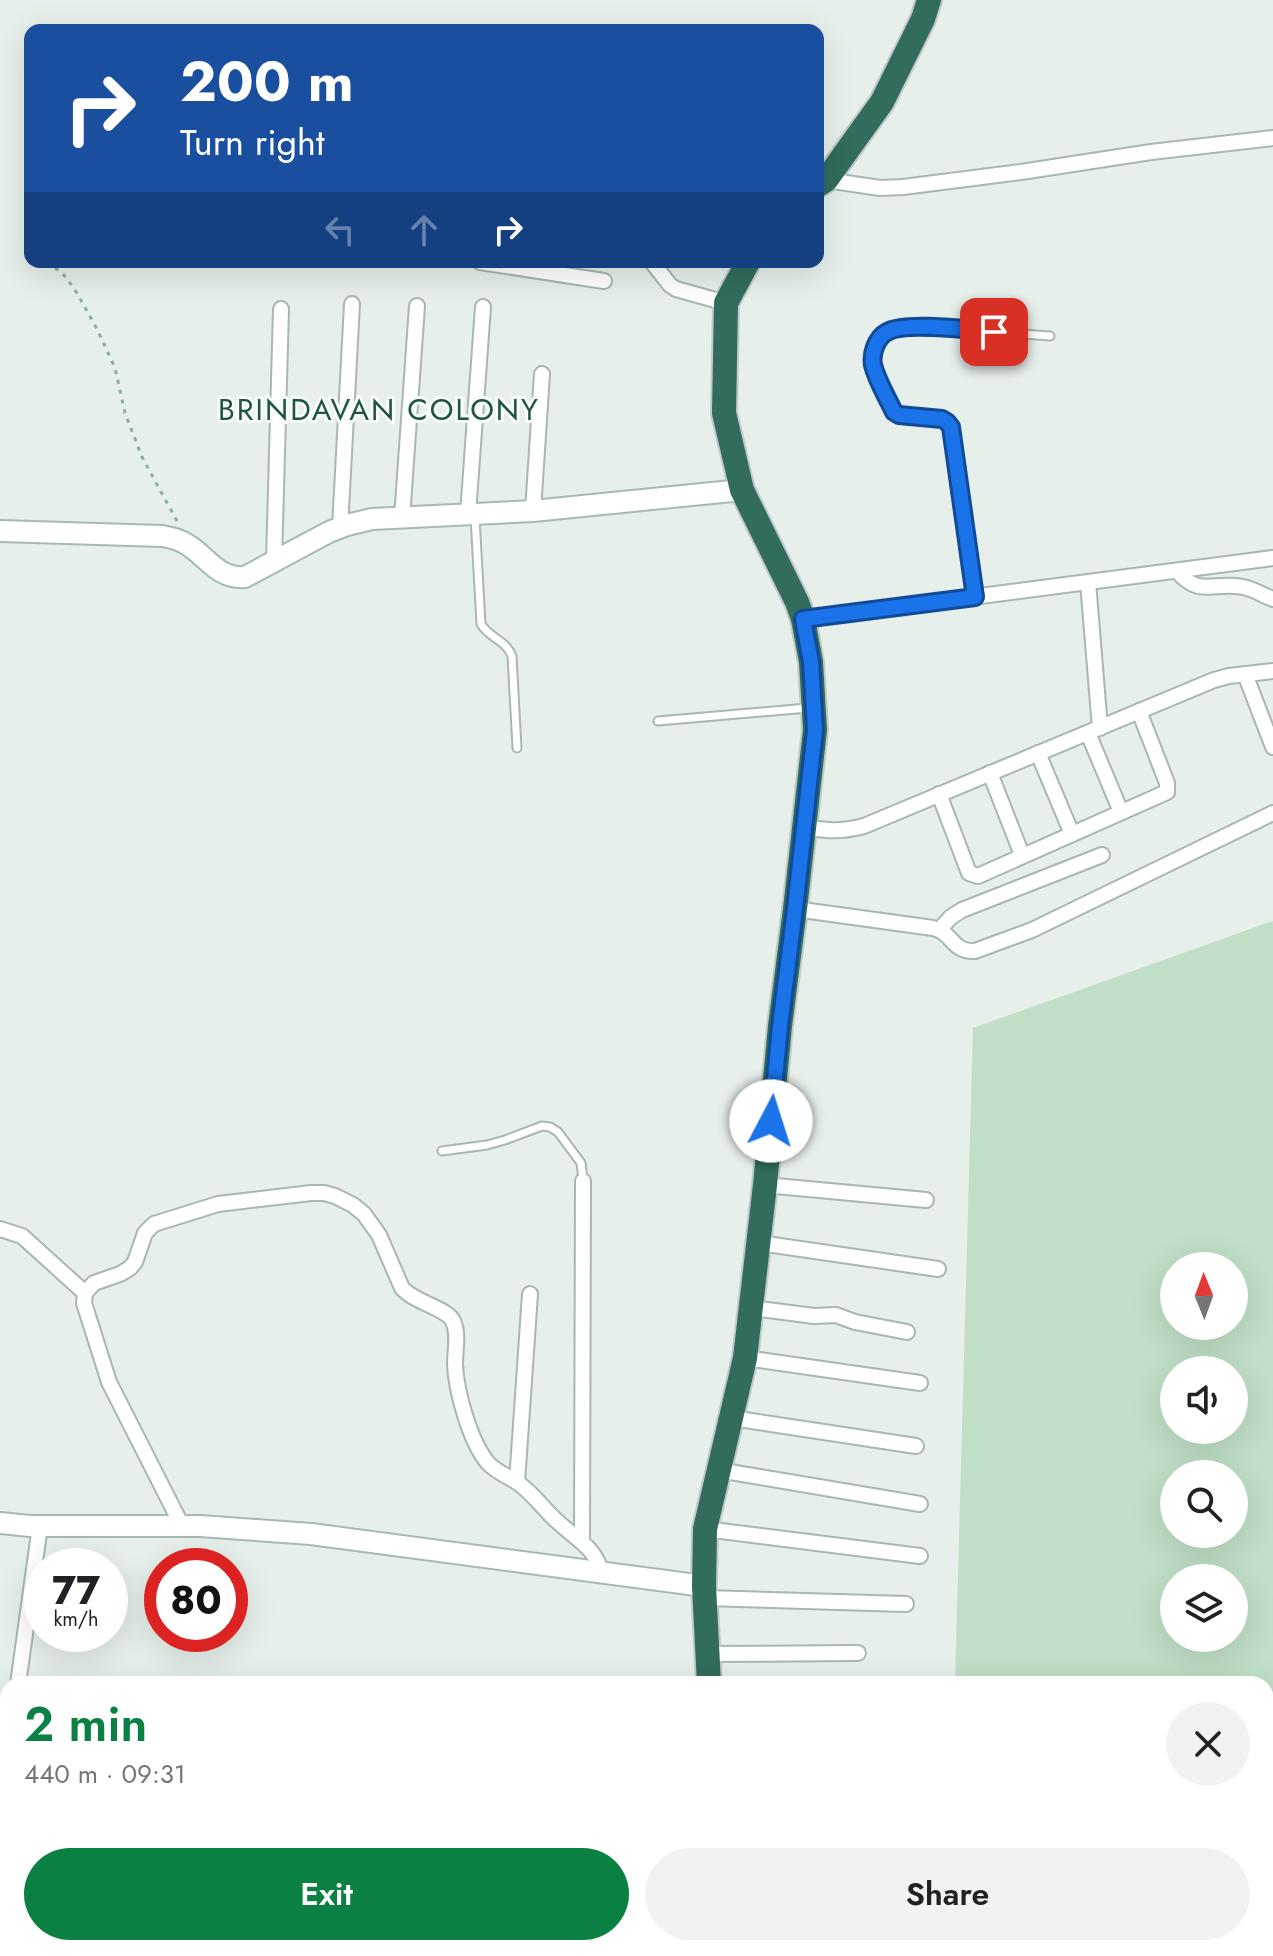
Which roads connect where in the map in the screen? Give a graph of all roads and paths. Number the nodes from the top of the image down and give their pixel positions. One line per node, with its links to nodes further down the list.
1 (929, 0): 3 (highway)
2 (1273, 138): 4 (street)
3 (824, 179)
4 (824, 182)
5 (55, 268): 23 (path)
6 (544, 268): 9 (street)
7 (657, 268): 10 (street)
8 (745, 268): 10 (highway)
9 (604, 281)
10 (726, 303): 17 (highway)
11 (352, 304): 21 (street)
12 (417, 306): 20 (street)
13 (483, 307): 19 (street)
14 (281, 309): 25 (street)
15 (1050, 336): 28 (lane)
16 (542, 374): 18 (street)
17 (742, 490): 18 (street); 30 (highway)
18 (533, 511): 19 (street)
19 (472, 514): 20 (street); 38 (lane)
20 (402, 518): 21 (street)
21 (340, 528): 25 (street)
22 (0, 531): 23 (street)
23 (190, 546): 25 (street)
24 (1273, 558): 26 (street)
25 (274, 561)
26 (1177, 571): 27 (street); 29 (street)
27 (1088, 582): 28 (street); 36 (street)
28 (975, 597): 30 (street)
29 (1273, 599)
30 (803, 619): 33 (highway)
31 (1273, 671): 32 (street)
32 (1245, 674): 34 (street); 37 (street)
33 (814, 707): 35 (lane); 44 (highway)
34 (1139, 711): 36 (street); 42 (street)
35 (658, 721)
36 (1094, 730): 39 (street); 42 (street)
37 (1273, 747)
38 (517, 748)
39 (1038, 753): 40 (street); 45 (street)
40 (990, 773): 41 (street); 46 (street)
41 (939, 794): 44 (street); 46 (street)
42 (1121, 812): 45 (street)
43 (1273, 813): 49 (street)
44 (804, 827): 48 (highway)
45 (1072, 834): 46 (street)
46 (1022, 855)
47 (1102, 855): 49 (street)
48 (795, 909): 49 (street); 52 (highway)
49 (940, 929)
50 (442, 1151): 51 (lane)
51 (583, 1181): 72 (street)
52 (765, 1185): 53 (street); 55 (highway)
53 (926, 1200)
54 (0, 1229): 57 (street)
55 (759, 1243): 56 (street); 59 (highway)
56 (938, 1269)
57 (85, 1293): 66 (street); 70 (street)
58 (530, 1294): 66 (street)
59 (752, 1308): 60 (street); 61 (highway)
60 (907, 1332)
61 (745, 1358): 62 (street); 63 (highway)
62 (920, 1383)
63 (732, 1418): 64 (street); 65 (highway)
64 (916, 1446)
65 (718, 1470): 67 (street); 71 (highway)
66 (517, 1482): 72 (street)
67 (920, 1504)
68 (0, 1523): 69 (street)
69 (40, 1526): 70 (street); 79 (street)
70 (182, 1526): 74 (street)
71 (705, 1529): 73 (street); 75 (highway)
72 (582, 1540): 74 (street)
73 (920, 1556)
74 (601, 1572): 75 (street)
75 (705, 1592): 76 (street); 78 (highway)
76 (906, 1604)
77 (858, 1653): 78 (street)
78 (708, 1654): 80 (highway)
79 (19, 1676)
80 (709, 1676)

